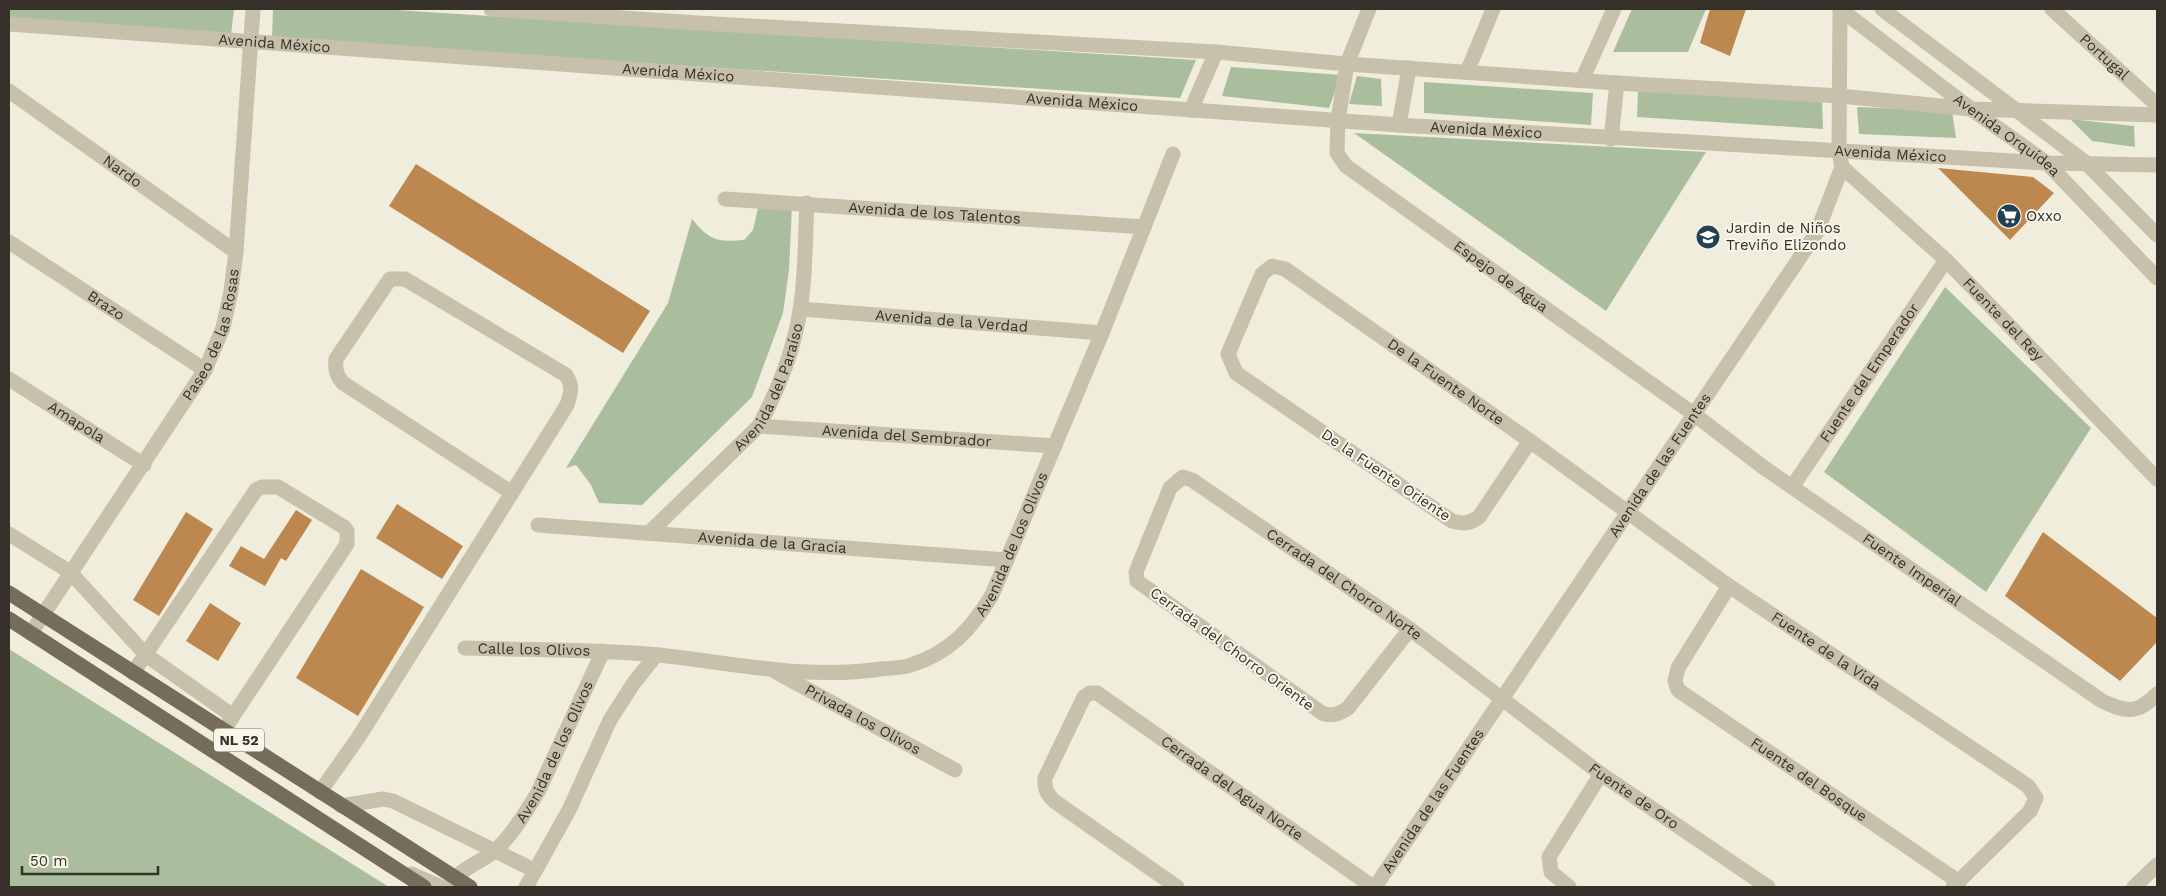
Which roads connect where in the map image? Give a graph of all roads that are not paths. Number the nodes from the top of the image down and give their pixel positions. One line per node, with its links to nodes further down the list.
1 (253, 9): 11 (street, Paseo de las Rosas)
2 (491, 9): 9 (street)
3 (1369, 9): 13 (street, Espejo de Agua)
4 (1493, 9): 15 (street)
5 (1614, 9): 16 (street)
6 (1840, 9): 19 (street); 21 (street, Avenida Orquídea)
7 (1882, 9): 23 (street, Avenida Orquídea)
8 (2052, 9): 20 (street, Portugal)
9 (700, 16): 12 (street)
10 (9, 24): 11 (street, Avenida México)
11 (252, 41): 22 (street, Avenida México); 39 (street, Paseo de las Rosas)
12 (1216, 52): 13 (street); 22 (street)
13 (1346, 64): 14 (street); 25 (street, Espejo de Agua)
14 (1409, 68): 15 (street); 26 (street)
15 (1467, 72): 16 (street)
16 (1582, 80): 17 (street)
17 (1617, 83): 19 (street); 27 (street)
18 (9, 91): 39 (street, Nardo)
19 (1840, 96): 21 (street); 28 (street)
20 (2157, 105)
21 (1971, 109): 23 (street); 30 (street, Avenida Orquídea)
22 (1191, 110): 25 (street, Avenida México)
23 (2016, 111): 24 (street); 31 (street, Avenida Orquídea)
24 (2157, 115)
25 (1338, 120): 26 (street, Avenida México); 47 (street, Espejo de Agua)
26 (1399, 125): 27 (street, Avenida México)
27 (1611, 138): 28 (street, Avenida México)
28 (1839, 151): 30 (street, Avenida México); 33 (street)
29 (1173, 154): 36 (street, Avenida de los Olivos)
30 (2047, 162): 31 (street, Avenida México); 41 (street, Avenida Orquídea)
31 (2085, 162): 32 (street, Avenida México); 37 (street, Avenida Orquídea)
32 (2157, 165)
33 (1842, 167): 40 (street, Fuente del Rey); 47 (street, Avenida de las Fuentes)
34 (725, 199): 35 (street, Avenida de los Talentos)
35 (807, 203): 36 (street, Avenida de los Talentos); 42 (street, Avenida del Paraíso)
36 (1144, 226): 43 (street, Avenida de los Olivos)
37 (2157, 236)
38 (9, 242): 44 (street, Brazo)
39 (236, 252): 44 (street, Paseo de las Rosas)
40 (1946, 260): 52 (street, Fuente del Rey); 53 (street, Fuente del Emperador)
41 (2157, 278)
42 (800, 309): 43 (street, Avenida de la Verdad); 48 (street, Avenida del Paraíso)
43 (1102, 333): 50 (street, Avenida de los Olivos)
44 (204, 370): 51 (street, Paseo de las Rosas)
45 (9, 379): 51 (street, Amapola)
46 (1244, 379): 49 (street, De la Fuente Oriente); 49 (street, De la Fuente Norte)
47 (1695, 415): 53 (street, Fuente Imperial); 55 (street, Avenida de las Fuentes)
48 (759, 426): 50 (street, Avenida del Sembrador); 57 (street, Avenida del Paraíso)
49 (1530, 441): 55 (street, De la Fuente Norte)
50 (1054, 446): 59 (street, Avenida de los Olivos)
51 (144, 465): 60 (street, Paseo de las Rosas)
52 (2157, 479)
53 (1792, 487): 74 (street, Fuente Imperial)
54 (512, 493): 54 (street); 80 (street)
55 (1627, 512): 62 (street, Fuente de la Vida); 75 (street, Avenida de las Fuentes)
56 (538, 525): 57 (street, Avenida de la Gracia)
57 (650, 532): 59 (street, Avenida de la Gracia)
58 (9, 534): 60 (street)
59 (1007, 560): 72 (street, Avenida de los Olivos)
60 (70, 572): 64 (street, Paseo de las Rosas); 70 (street)
61 (1136, 578): 66 (street, Cerrada del Chorro Oriente); 66 (street, Cerrada del Chorro Norte)
62 (1729, 586): 87 (street, Fuente del Bosque); 87 (street, Fuente de la Vida)
63 (9, 593): 64 (main road, NL 52)
64 (44, 616): 67 (street, Paseo de las Rosas); 73 (main road, NL 52)
65 (9, 618): 67 (main road)
66 (1410, 629): 75 (street, Cerrada del Chorro Norte)
67 (32, 633): 82 (main road)
68 (465, 648): 69 (street, Calle los Olivos)
69 (603, 651): 71 (street, Avenida de los Olivos); 83 (street, Avenida de los Olivos)
70 (146, 655): 73 (street); 76 (street); 76 (street)
71 (656, 655): 72 (street, Avenida de los Olivos); 85 (street)
72 (770, 669): 78 (street, Privada los Olivos)
73 (133, 673): 77 (main road, NL 52)
74 (2157, 694)
75 (1503, 698): 79 (street, Fuente de Oro); 93 (street, Avenida de las Fuentes)
76 (233, 716): 77 (street)
77 (224, 730): 80 (main road, NL 52)
78 (955, 770)
79 (1600, 774): 94 (street); 95 (street, Fuente de Oro)
80 (320, 792): 81 (main road, NL 52)
81 (341, 806): 83 (street); 86 (main road, NL 52)
82 (365, 850): 88 (main road); 89 (street)
83 (496, 850): 85 (street); 86 (street, Avenida de los Olivos)
84 (2157, 865): 96 (street)
85 (534, 870): 91 (street)
86 (452, 882): 90 (main road, NL 52)
87 (1956, 884)
88 (424, 887)
89 (441, 887)
90 (470, 887)
91 (526, 887)
92 (1177, 887): 93 (street, Cerrada del Agua Norte)
93 (1374, 887)
94 (1569, 887)
95 (1768, 887)
96 (2134, 887)

